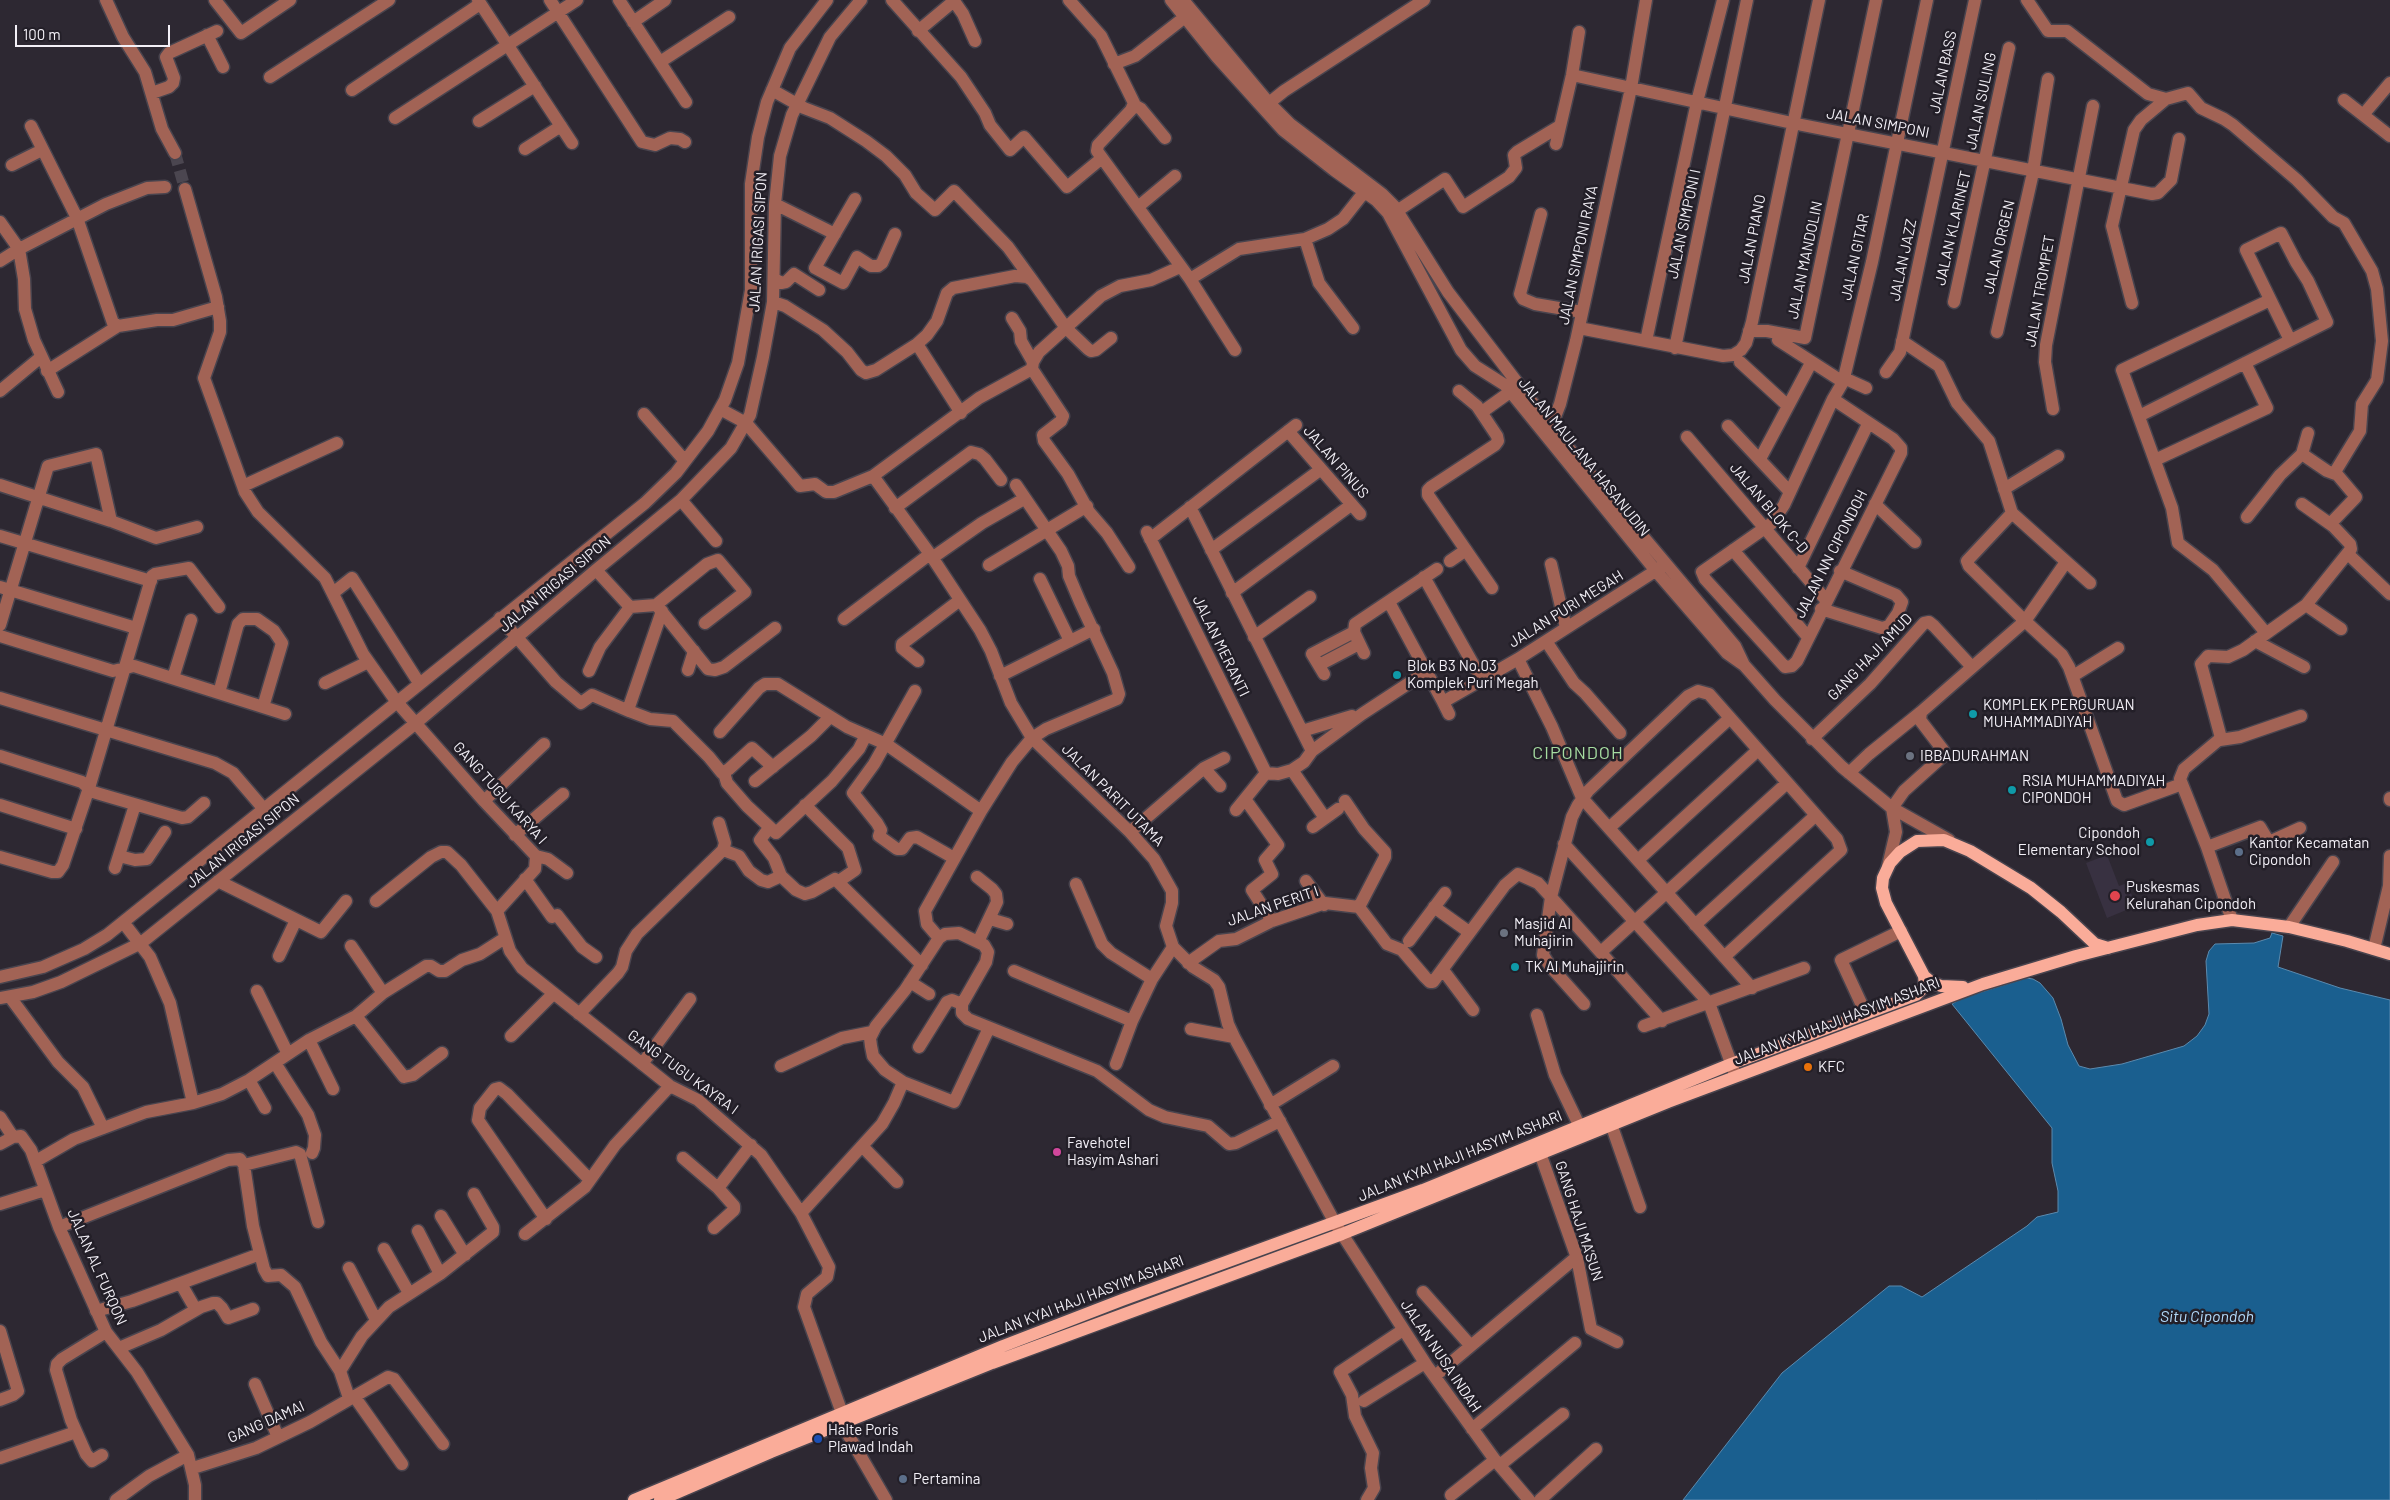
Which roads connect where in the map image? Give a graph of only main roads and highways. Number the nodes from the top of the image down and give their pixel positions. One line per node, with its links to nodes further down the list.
1 (2086, 936): 2 (main road, JALAN KYAI HAJI HASYIM ASHARI); 4 (main road); 5 (main road, JALAN KYAI HAJI HASYIM ASHARI)
2 (2110, 948): 3 (main road, JALAN KYAI HAJI HASYIM ASHARI); 4 (main road, JALAN KYAI HAJI HASYIM ASHARI)
3 (2390, 953)
4 (2076, 956): 6 (main road, JALAN KYAI HAJI HASYIM ASHARI)
5 (1924, 976): 6 (main road); 7 (main road, JALAN KYAI HAJI HASYIM ASHARI)
6 (1983, 984): 7 (main road, JALAN KYAI HAJI HASYIM ASHARI)
7 (1734, 1070): 8 (main road, JALAN KYAI HAJI HASYIM ASHARI); 8 (main road, JALAN KYAI HAJI HASYIM ASHARI)
8 (1338, 1229): 9 (main road, JALAN KYAI HAJI HASYIM ASHARI)
9 (769, 1448): 10 (main road, JALAN KYAI HAJI HASYIM ASHARI); 11 (main road, JALAN KYAI HAJI HASYIM ASHARI)
10 (634, 1500)
11 (660, 1500)

